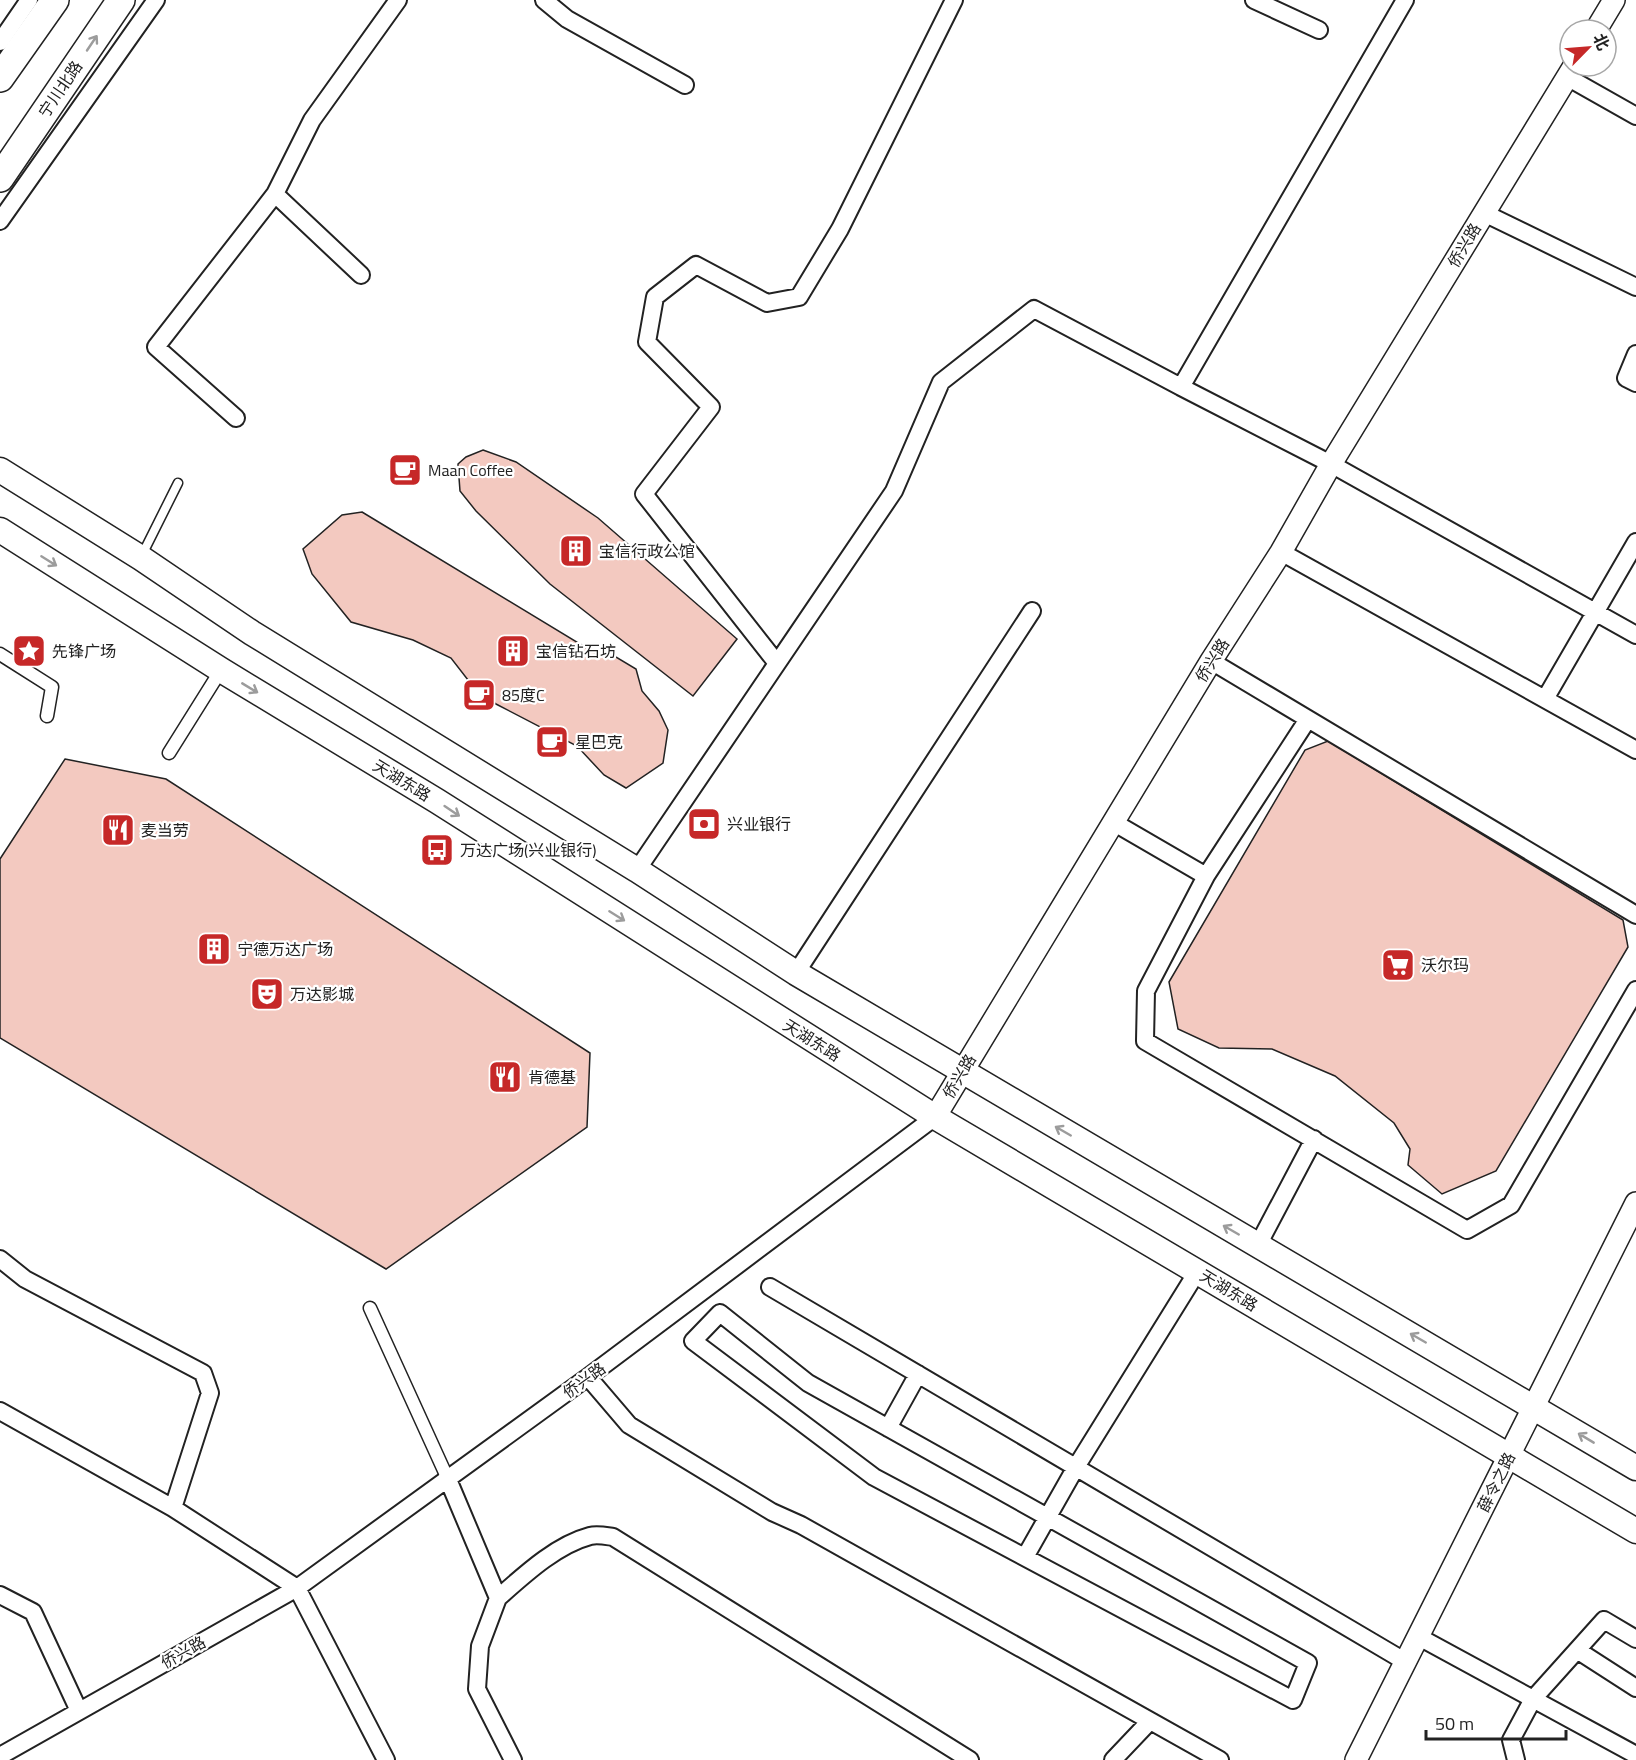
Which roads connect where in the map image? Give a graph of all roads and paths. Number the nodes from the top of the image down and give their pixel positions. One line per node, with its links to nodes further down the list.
1 (29, 0): 13 (street)
2 (55, 0): 14 (main road)
3 (121, 0): 19 (main road, 宁川北路, one-way to 3)
4 (156, 0): 22 (street)
5 (398, 0): 20 (street)
6 (544, 0): 17 (street)
7 (954, 0): 41 (street)
8 (1254, 0): 12 (street)
9 (1405, 0): 27 (street)
10 (1614, 0): 11 (street)
11 (1603, 18)
12 (1319, 30)
13 (0, 42)
14 (0, 78)
15 (1567, 78): 21 (street, 侨兴路)
16 (1581, 78): 18 (street)
17 (685, 86)
18 (1636, 116)
19 (0, 178)
20 (275, 194): 23 (street); 28 (street)
21 (1484, 213): 24 (street); 29 (street, 侨兴路)
22 (0, 221)
23 (361, 275)
24 (1636, 287)
25 (1636, 354): 26 (street)
26 (1636, 383)
27 (1181, 387): 29 (street); 41 (street)
28 (236, 418)
29 (1331, 464): 34 (street, 侨兴路); 37 (street)
30 (0, 470): 35 (main road)
31 (178, 483): 35 (lane)
32 (0, 530): 42 (main road, 天湖东路, one-way to 42)
33 (1636, 542): 37 (street)
34 (1281, 552): 40 (street, 侨兴路); 43 (street)
35 (141, 558): 49 (main road)
36 (1032, 611): 52 (street)
37 (1597, 613): 38 (street); 43 (street)
38 (1636, 635)
39 (0, 654): 44 (street)
40 (1211, 661): 45 (street); 48 (street, 侨兴路)
41 (776, 662): 49 (street)
42 (221, 670): 47 (street); 55 (main road, 天湖东路, one-way to 55)
43 (1545, 699): 46 (street)
44 (47, 716)
45 (1308, 718): 50 (street); 51 (street)
46 (1636, 750)
47 (169, 753)
48 (1113, 822): 50 (street); 54 (street, 侨兴路)
49 (637, 870): 52 (main road)
50 (1206, 876): 56 (street)
51 (1636, 915)
52 (796, 973): 54 (main road)
53 (1636, 990): 56 (street)
54 (962, 1072): 55 (street, 侨兴路); 58 (main road, one-way to 54)
55 (935, 1117): 60 (main road, 天湖东路); 64 (street, 侨兴路)
56 (1314, 1139): 58 (street)
57 (1636, 1203): 65 (street, 薛令之路)
58 (1258, 1245): 65 (main road, one-way to 58)
59 (0, 1259): 72 (street)
60 (1197, 1272): 68 (main road, 天湖东路); 69 (street)
61 (770, 1287): 63 (street)
62 (370, 1308): 71 (street)
63 (918, 1374): 67 (street); 69 (street)
64 (588, 1377): 71 (street, 侨兴路); 86 (street)
65 (1533, 1405): 68 (street, 薛令之路); 70 (main road, one-way to 65)
66 (0, 1411): 72 (street)
67 (888, 1428): 73 (street); 75 (street)
68 (1509, 1456): 74 (main road, 天湖东路); 79 (street, 薛令之路)
69 (1076, 1467): 73 (street); 82 (street)
70 (1636, 1468)
71 (447, 1477): 76 (street, 侨兴路); 78 (street)
72 (173, 1508): 76 (street)
73 (1047, 1517): 75 (street); 75 (street)
74 (1636, 1531)
75 (1025, 1557)
76 (297, 1588): 85 (street, 侨兴路); 89 (street)
77 (0, 1595): 85 (street)
78 (498, 1598): 90 (street); 91 (street)
79 (1419, 1636): 82 (street, 薛令之路); 84 (street)
80 (1636, 1639): 81 (street)
81 (1577, 1650): 83 (street); 84 (street)
82 (1406, 1662): 94 (street, 薛令之路)
83 (1636, 1688)
84 (1533, 1699): 87 (street); 95 (street)
85 (79, 1711): 88 (street, 侨兴路)
86 (1150, 1721): 92 (street); 93 (street)
87 (1636, 1755)
88 (0, 1756)
89 (386, 1760)
90 (513, 1760)
91 (970, 1760)
92 (1113, 1760)
93 (1220, 1760)
94 (1356, 1760)
95 (1516, 1760)

